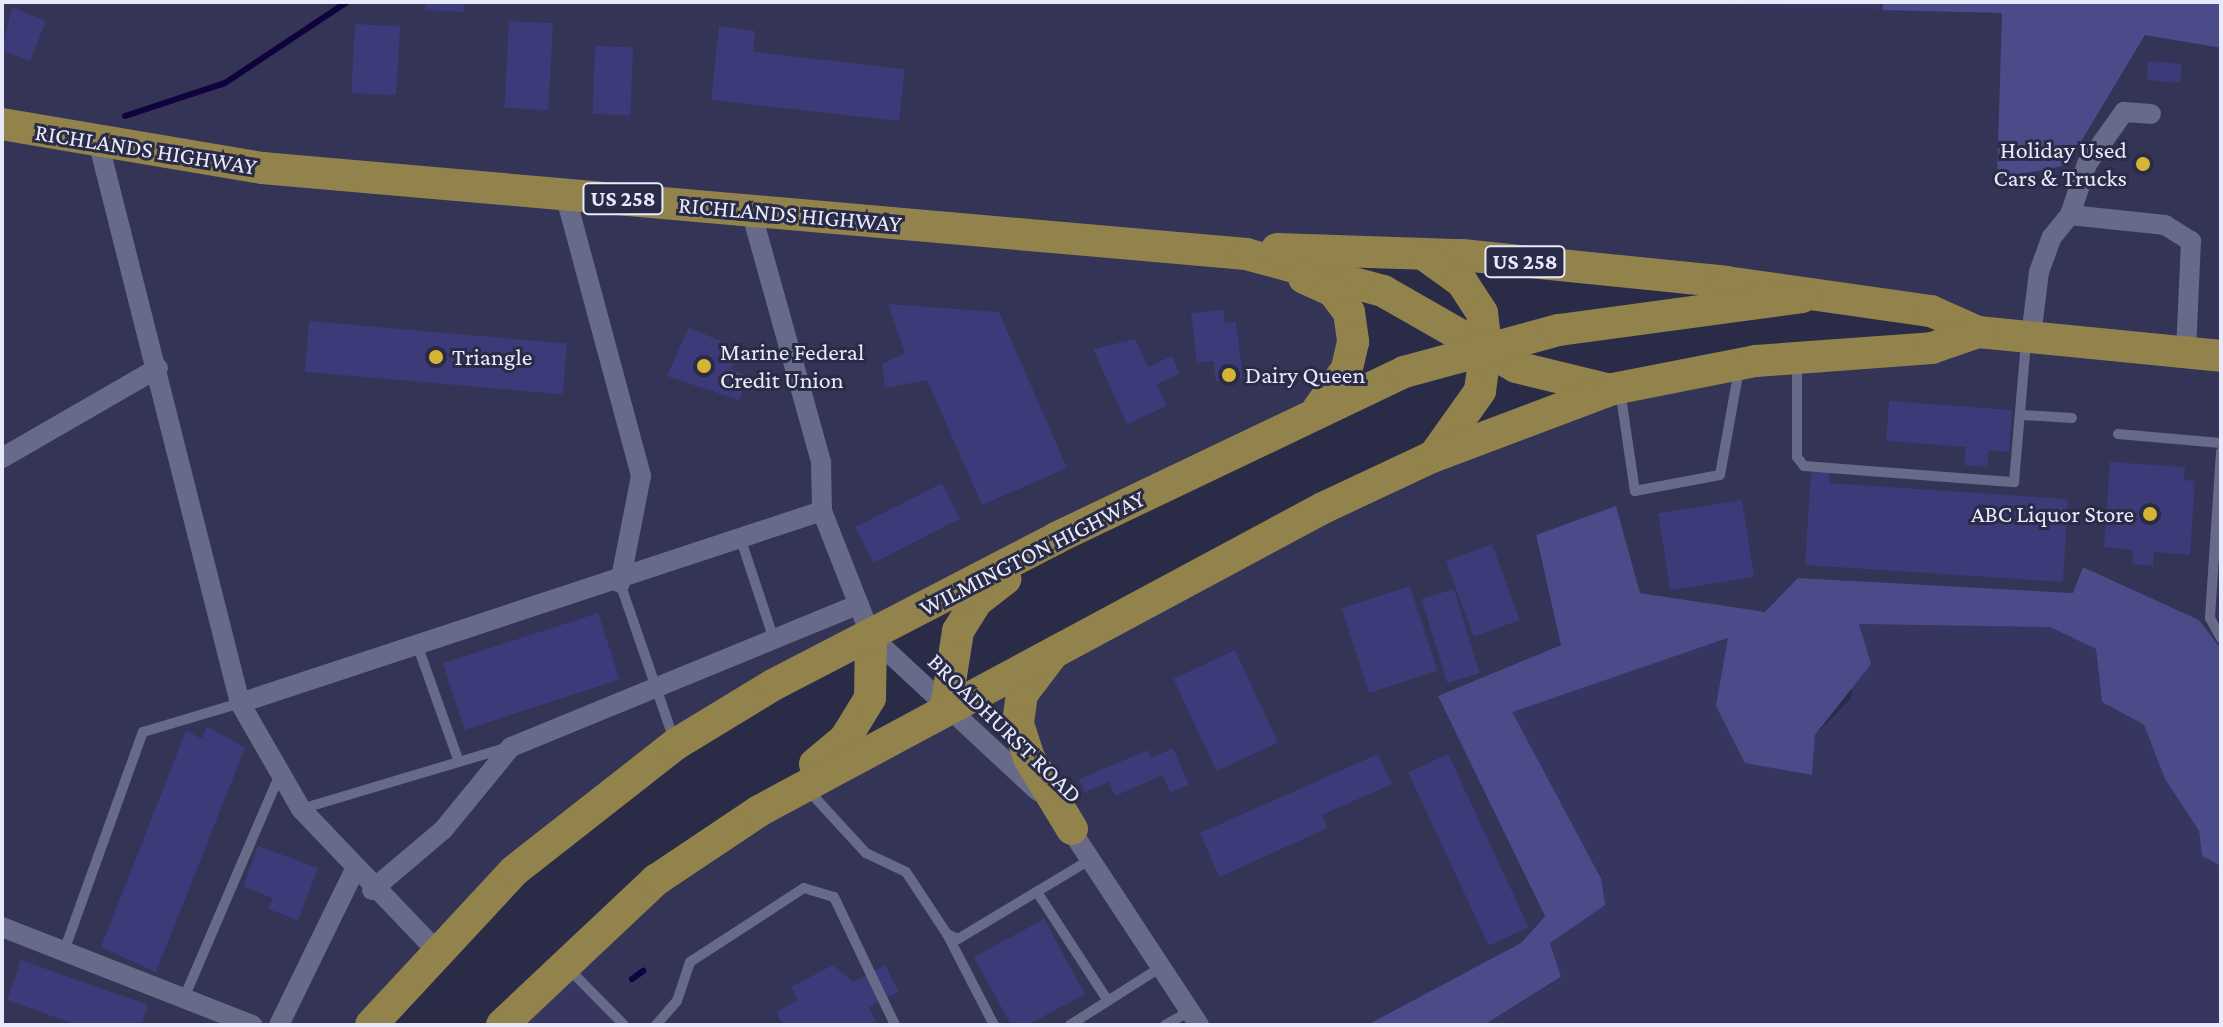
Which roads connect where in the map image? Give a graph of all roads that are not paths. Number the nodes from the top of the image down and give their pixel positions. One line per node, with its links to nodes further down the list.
1 (2151, 114): 6 (street)
2 (2, 124): 3 (main road, RICHLANDS HIGHWAY / US 258)
3 (99, 145): 4 (main road, RICHLANDS HIGHWAY / US 258); 17 (street)
4 (565, 194): 5 (main road, RICHLANDS HIGHWAY / US 258); 30 (street)
5 (751, 211): 7 (main road, RICHLANDS HIGHWAY / US 258); 27 (street)
6 (2070, 215): 11 (street); 13 (street)
7 (1246, 254): 8 (main road, RICHLANDS HIGHWAY / US 258); 12 (main road, RICHLANDS HIGHWAY / US 258); 19 (main road)
8 (1426, 256): 9 (main road, RICHLANDS HIGHWAY / US 258); 12 (main road)
9 (1802, 297): 10 (main road); 12 (main road, WILMINGTON HIGHWAY)
10 (1978, 332): 11 (main road); 14 (main road)
11 (2029, 337): 13 (main road); 20 (lane)
12 (1486, 347): 18 (main road, RICHLANDS HIGHWAY / US 258); 19 (main road, WILMINGTON HIGHWAY); 25 (main road)
13 (2186, 353): 15 (main road)
14 (1797, 356): 16 (main road); 20 (lane)
15 (2221, 356)
16 (1740, 364): 18 (main road); 18 (lane)
17 (158, 368): 26 (street); 38 (street)
18 (1617, 389): 25 (main road)
19 (1316, 411): 28 (main road, WILMINGTON HIGHWAY)
20 (2023, 415): 21 (lane)
21 (2072, 418)
22 (2118, 434): 23 (lane)
23 (2221, 443)
24 (2221, 452): 33 (lane)
25 (1432, 457): 36 (main road)
26 (2, 458)
27 (822, 511): 29 (street); 31 (street)
28 (1056, 538): 32 (main road, WILMINGTON HIGHWAY); 39 (main road)
29 (741, 540): 30 (street); 34 (lane)
30 (620, 583): 35 (street); 37 (lane)
31 (859, 604): 32 (street); 34 (street)
32 (871, 636): 39 (street, BROADHURST ROAD); 40 (main road, WILMINGTON HIGHWAY); 46 (main road)
33 (2221, 638)
34 (774, 640): 37 (street)
35 (418, 647): 38 (street); 42 (lane)
36 (1058, 647): 39 (main road); 47 (main road)
37 (655, 691): 40 (lane); 41 (street)
38 (240, 703): 43 (street); 55 (lane)
39 (946, 707): 44 (main road); 47 (street, BROADHURST ROAD)
40 (676, 744): 54 (main road, WILMINGTON HIGHWAY)
41 (511, 747): 42 (lane); 50 (street)
42 (459, 762): 45 (lane)
43 (279, 776): 45 (street); 58 (lane)
44 (803, 786): 46 (main road); 53 (lane)
45 (301, 809): 49 (street)
46 (759, 811): 56 (main road)
47 (1072, 829): 48 (street, BROADHURST ROAD)
48 (1092, 859): 51 (lane); 57 (street, BROADHURST ROAD)
49 (354, 871): 50 (street); 62 (street)
50 (372, 890): 54 (street)
51 (1037, 892): 53 (lane); 59 (lane)
52 (2, 927): 55 (street)
53 (947, 934): 68 (lane)
54 (435, 949): 63 (main road, WILMINGTON HIGHWAY)
55 (64, 951): 58 (street)
56 (562, 962): 64 (main road); 65 (lane)
57 (1161, 967): 59 (lane); 60 (street, BROADHURST ROAD)
58 (184, 998): 61 (street)
59 (1108, 1001): 69 (lane)
60 (1194, 1018): 70 (lane)
61 (252, 1025)
62 (279, 1025)
63 (371, 1025)
64 (502, 1025)
65 (624, 1025)
66 (656, 1025): 67 (lane)
67 (895, 1025)
68 (994, 1025)
69 (1070, 1025)
70 (1165, 1025)

